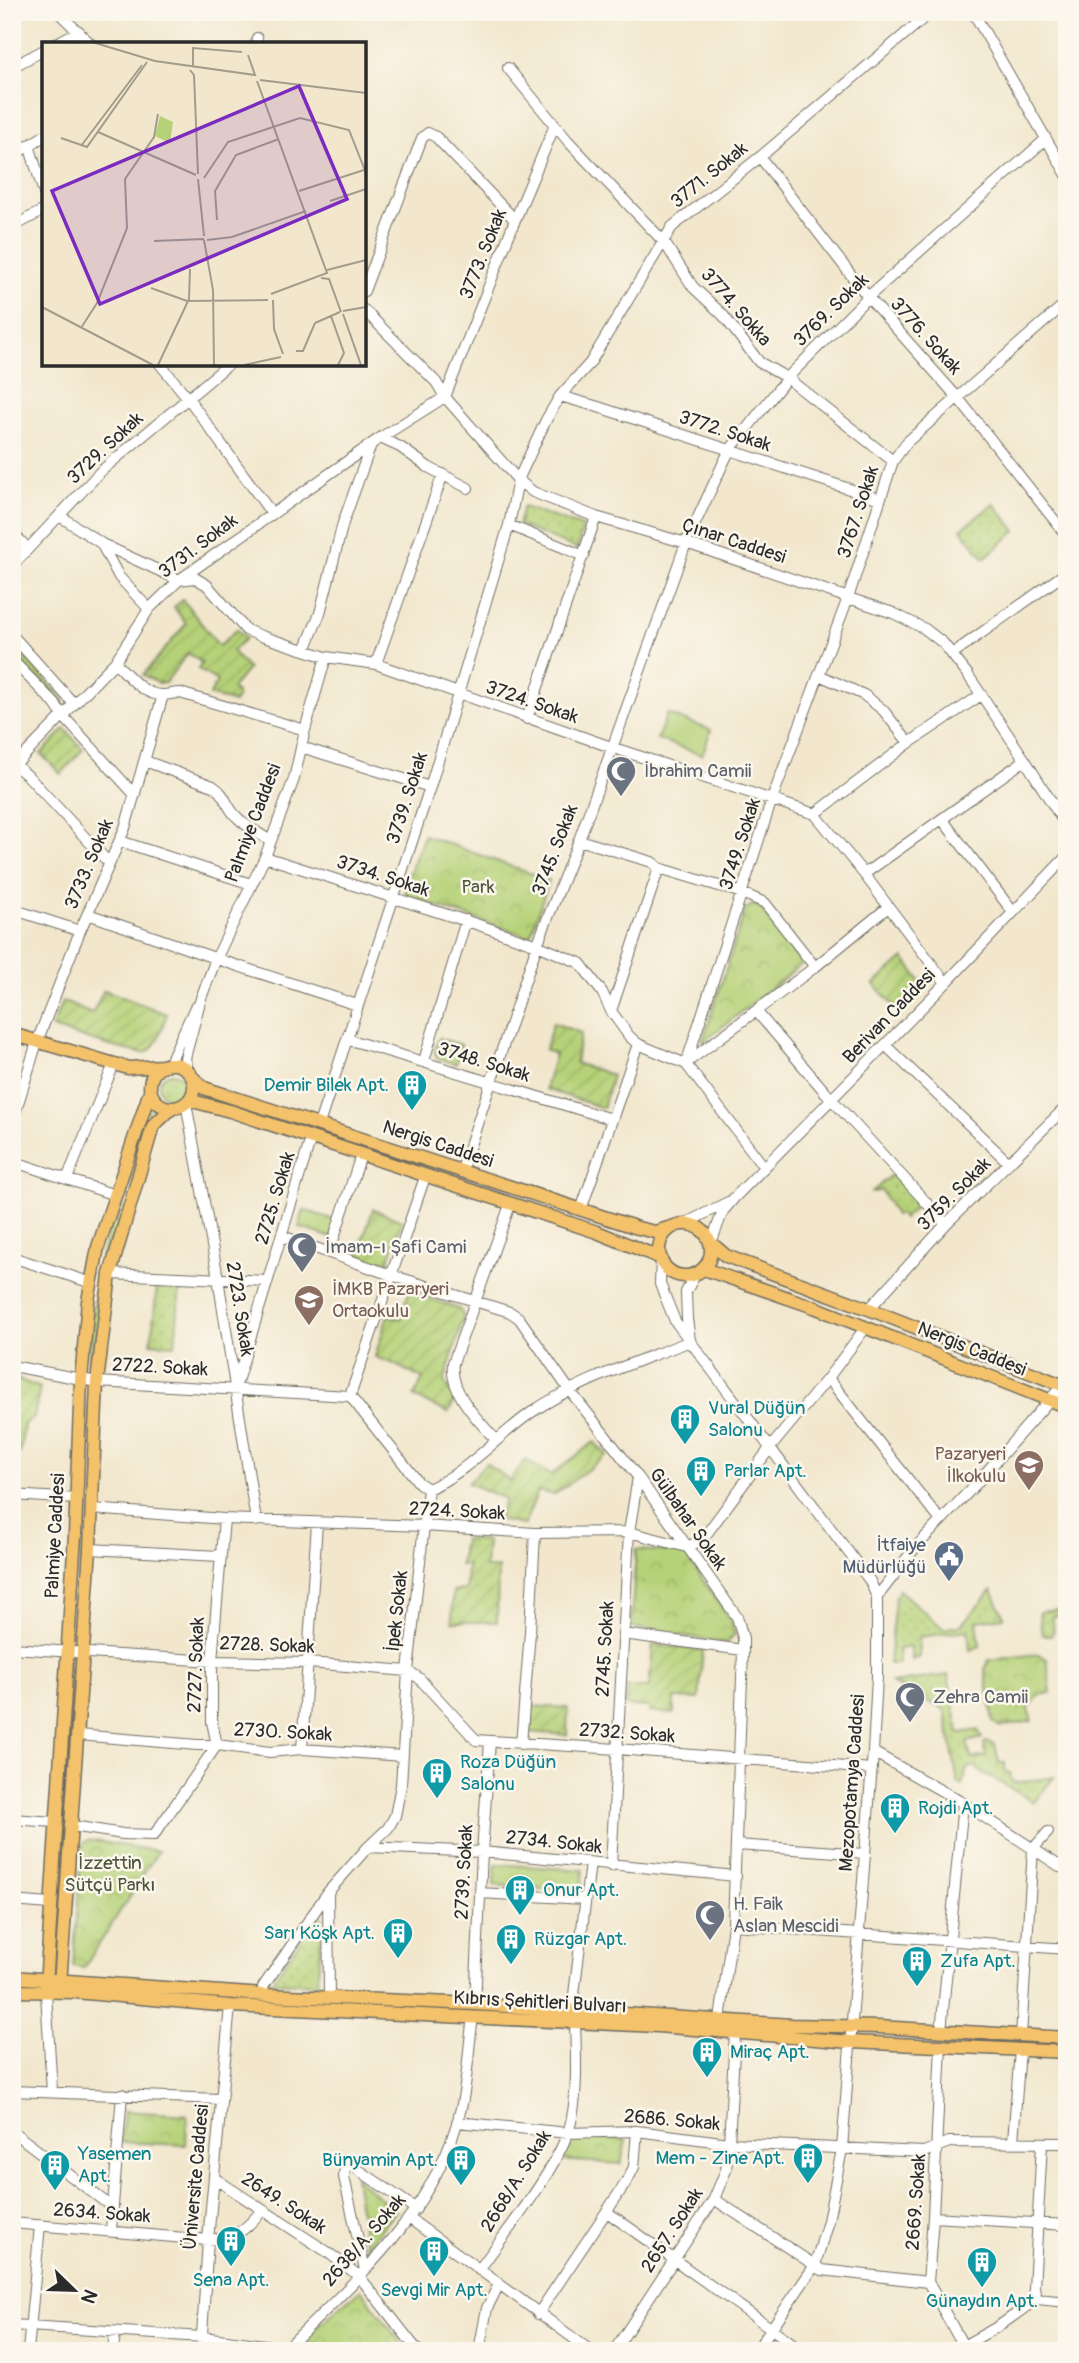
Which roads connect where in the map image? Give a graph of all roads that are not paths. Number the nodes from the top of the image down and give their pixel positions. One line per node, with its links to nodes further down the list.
1 (58, 12): 4 (street)
2 (931, 12): 15 (street, 3771. Sokak)
3 (973, 12): 12 (street)
4 (79, 31): 5 (street); 6 (street)
5 (59, 42)
6 (89, 42)
7 (42, 51): 8 (street)
8 (12, 67)
9 (508, 68): 10 (street, 3774. Sokka)
10 (555, 125): 19 (street, 3773. Sokak); 21 (street, 3774. Sokka)
11 (42, 137): 13 (street)
12 (1046, 139): 16 (street); 23 (street, 3769. Sokak)
13 (29, 145): 14 (street); 17 (street)
14 (12, 156)
15 (760, 157): 21 (street, 3771. Sokak); 23 (street, 3776. Sokak)
16 (1067, 175)
17 (42, 187)
18 (42, 211): 20 (street)
19 (515, 220): 22 (street); 29 (street, 3773. Sokak)
20 (12, 227)
21 (664, 242): 28 (street, 3774. Sokka); 30 (street, 3771. Sokak)
22 (366, 286)
23 (868, 297): 28 (street, 3769. Sokak); 32 (street, 3776. Sokak)
24 (1067, 302): 32 (street, 3767. Sokak)
25 (366, 312): 29 (street, Çınar Caddesi)
26 (162, 366): 31 (street)
27 (227, 366): 31 (street, 3729. Sokak)
28 (787, 378): 34 (street, 3769. Sokak); 35 (street, 3774. Sokka)
29 (445, 397): 33 (street, 3731. Sokak); 37 (street, Çınar Caddesi)
30 (560, 397): 34 (street, 3772. Sokak); 37 (street, 3771. Sokak)
31 (188, 398): 40 (street); 41 (street, 3729. Sokak)
32 (958, 398): 35 (street, 3767. Sokak); 45 (street, 3776. Sokak)
33 (375, 442): 36 (street); 40 (street, 3731. Sokak); 56 (street)
34 (729, 451): 39 (street, 3772. Sokak); 46 (street, 3769. Sokak)
35 (893, 461): 39 (street, 3767. Sokak)
36 (443, 474): 38 (street); 61 (street)
37 (518, 480): 42 (street, Çınar Caddesi); 43 (street, 3739. Sokak)
38 (468, 488)
39 (880, 499): 53 (street, 3767. Sokak)
40 (272, 514): 52 (street, 3731. Sokak)
41 (61, 516): 47 (street, 3724. Sokak); 48 (street, 3729. Sokak)
42 (596, 517): 46 (street, Çınar Caddesi); 49 (street)
43 (509, 525): 49 (street); 63 (street, 3739. Sokak)
44 (12, 532): 48 (street)
45 (1067, 536)
46 (686, 543): 53 (street, Çınar Caddesi); 72 (street, 3745. Sokak)
47 (102, 544): 52 (street, 3724. Sokak); 54 (street)
48 (28, 549): 50 (street, 3729. Sokak)
49 (584, 555): 68 (street)
50 (12, 566)
51 (1067, 572): 57 (street)
52 (179, 580): 54 (street, 3731. Sokak); 56 (street, 3724. Sokak)
53 (848, 598): 57 (street, Çınar Caddesi); 62 (street, 3749. Sokak)
54 (149, 609): 60 (street, 3731. Sokak)
55 (12, 635): 66 (street)
56 (305, 649): 58 (street, 3724. Sokak)
57 (951, 654): 65 (street, Çınar Caddesi)
58 (326, 657): 61 (street, 3724. Sokak); 69 (street, Palmiye Caddesi)
59 (12, 660): 67 (street)
60 (115, 662): 64 (street); 66 (street, 3731. Sokak)
61 (376, 664): 63 (street, 3724. Sokak)
62 (819, 675): 70 (street); 78 (street, 3749. Sokak)
63 (457, 694): 68 (street, 3724. Sokak); 76 (street, 3739. Sokak)
64 (163, 695): 69 (street); 74 (street, 3733. Sokak)
65 (981, 695): 70 (street); 73 (street, Çınar Caddesi)
66 (74, 704): 67 (street, 3731. Sokak)
67 (64, 716): 75 (street, 3731. Sokak); 77 (street)
68 (527, 719): 72 (street, 3724. Sokak)
69 (305, 730): 71 (street, Palmiye Caddesi)
70 (909, 743): 79 (street)
71 (300, 747): 76 (street); 84 (street, Palmiye Caddesi)
72 (611, 747): 78 (street, 3724. Sokak); 82 (street, 3745. Sokak)
73 (1025, 760): 80 (street); 81 (street, Çınar Caddesi)
74 (145, 761): 77 (street, 3733. Sokak); 84 (street)
75 (13, 765): 87 (street)
76 (430, 788): 92 (street, 3739. Sokak)
77 (135, 794): 83 (street, 3733. Sokak)
78 (772, 799): 79 (street, 3724. Sokak); 91 (street, 3749. Sokak)
79 (815, 814): 89 (street)
80 (942, 819): 89 (street); 95 (street)
81 (1067, 827)
82 (579, 840): 88 (street); 99 (street, 3745. Sokak)
83 (120, 841): 87 (street, 3733. Sokak); 90 (street)
84 (270, 841): 86 (street, Palmiye Caddesi)
85 (1067, 856): 95 (street, Berivan Caddesi)
86 (265, 857): 90 (street, Palmiye Caddesi); 92 (street, 3734. Sokak)
87 (109, 863): 96 (street, 3733. Sokak)
88 (659, 867): 91 (street); 105 (street)
89 (864, 874): 93 (street)
90 (251, 884): 100 (street, Palmiye Caddesi)
91 (742, 893): 101 (street); 113 (street, 3749. Sokak)
92 (394, 898): 97 (street, 3734. Sokak); 104 (street, 3739. Sokak)
93 (887, 908): 101 (street); 102 (street)
94 (12, 909): 98 (street)
95 (1013, 912): 102 (street, Berivan Caddesi)
96 (88, 914): 98 (street, 3733. Sokak); 100 (street)
97 (466, 920): 99 (street, 3734. Sokak); 112 (street)
98 (80, 931): 109 (street, 3733. Sokak)
99 (537, 945): 105 (street, 3734. Sokak); 118 (street, 3745. Sokak)
100 (216, 959): 103 (street, Palmiye Caddesi); 104 (street)
101 (815, 967): 106 (street)
102 (946, 983): 111 (street, Berivan Caddesi)
103 (201, 998): 115 (street, Palmiye Caddesi); 117 (street, Palmiye Caddesi)
104 (357, 1005): 108 (street, 3739. Sokak)
105 (611, 1011): 110 (street, 3734. Sokak)
106 (756, 1011): 113 (street); 120 (street)
107 (12, 1034): 109 (main road)
108 (347, 1039): 112 (street, 3748. Sokak); 126 (street, 3739. Sokak)
109 (37, 1042): 114 (main road); 125 (street, 3733. Sokak)
110 (638, 1044): 113 (street, 3734. Sokak); 124 (street)
111 (885, 1045): 120 (street, Berivan Caddesi); 130 (street)
112 (424, 1061): 118 (street, 3748. Sokak)
113 (686, 1063): 131 (street)
114 (114, 1064): 116 (main road); 134 (street)
115 (165, 1065): 116 (main road); 117 (main road); 119 (main road)
116 (128, 1068): 119 (main road)
117 (190, 1074): 121 (main road); 126 (main road, Nergis Caddesi)
118 (492, 1084): 124 (street, 3748. Sokak); 132 (street, 3745. Sokak)
119 (150, 1089): 123 (main road); 135 (main road, Palmiye Caddesi)
120 (832, 1100): 131 (street, Berivan Caddesi); 139 (street)
121 (187, 1102): 123 (main road); 127 (main road, Nergis Caddesi); 149 (street, 2723. Sokak)
122 (1067, 1106): 130 (street, 3759. Sokak)
123 (172, 1108): 147 (main road, Palmiye Caddesi)
124 (611, 1119): 138 (street)
125 (12, 1124)
126 (319, 1124): 132 (main road, Nergis Caddesi)
127 (312, 1138): 128 (main road, Nergis Caddesi); 141 (street, 2725. Sokak)
128 (361, 1155): 133 (main road, Nergis Caddesi); 143 (street)
129 (12, 1161): 134 (street)
130 (1009, 1163): 139 (street, 3759. Sokak)
131 (764, 1167): 136 (street, Berivan Caddesi)
132 (461, 1172): 138 (main road, Nergis Caddesi)
133 (425, 1177): 137 (main road, Nergis Caddesi); 148 (street)
134 (67, 1179): 135 (street)
135 (115, 1195): 151 (main road, Palmiye Caddesi)
136 (734, 1198): 140 (street); 142 (street)
137 (510, 1205): 145 (main road, Nergis Caddesi); 152 (street)
138 (581, 1210): 140 (main road, Nergis Caddesi)
139 (946, 1224): 153 (street, 3759. Sokak)
140 (680, 1225): 142 (main road); 145 (main road)
141 (282, 1236): 143 (street, Gülbahar Sokak); 150 (street, 2725. Sokak)
142 (711, 1243): 146 (main road); 153 (main road, Nergis Caddesi)
143 (329, 1253): 148 (street, Gülbahar Sokak)
144 (12, 1258): 151 (street)
145 (661, 1258): 146 (main road); 155 (street)
146 (699, 1272): 154 (main road, Nergis Caddesi); 155 (street)
147 (110, 1274): 149 (street); 159 (main road, Palmiye Caddesi)
148 (391, 1275): 152 (street, Gülbahar Sokak); 163 (street)
149 (218, 1278): 150 (street); 161 (street, 2723. Sokak)
150 (267, 1281): 161 (street, 2725. Sokak)
151 (92, 1283): 158 (main road, Palmiye Caddesi)
152 (476, 1301): 162 (street, Gülbahar Sokak); 166 (street)
153 (869, 1309): 160 (main road, Nergis Caddesi)
154 (866, 1327): 157 (street); 164 (main road, Nergis Caddesi)
155 (690, 1341): 162 (street); 167 (street)
156 (12, 1366): 158 (street, 2722. Sokak)
157 (828, 1378): 167 (street); 175 (street)
158 (81, 1380): 159 (street, 2722. Sokak); 171 (main road, Palmiye Caddesi)
159 (97, 1382): 161 (street, 2722. Sokak); 172 (main road, Palmiye Caddesi)
160 (1065, 1384): 164 (street)
161 (235, 1388): 163 (street, 2722. Sokak); 174 (street, 2723. Sokak)
162 (570, 1391): 166 (street); 168 (street, Gülbahar Sokak)
163 (350, 1396): 169 (street)
164 (1050, 1401): 165 (main road, Nergis Caddesi); 175 (street)
165 (1067, 1407)
166 (496, 1440): 169 (street)
167 (770, 1448): 180 (street); 183 (street)
168 (638, 1477): 178 (street, 2745. Sokak); 180 (street, Gülbahar Sokak)
169 (428, 1489): 177 (street, İpek Sokak)
170 (12, 1495): 171 (street)
171 (77, 1499): 187 (main road, Palmiye Caddesi)
172 (92, 1509): 173 (street, 2724. Sokak); 181 (main road, Palmiye Caddesi)
173 (224, 1519): 174 (street, 2724. Sokak); 182 (street, 2727. Sokak)
174 (256, 1521): 176 (street, 2724. Sokak)
175 (941, 1521): 183 (street)
176 (317, 1522): 177 (street, 2724. Sokak); 190 (street)
177 (424, 1526): 179 (street, 2724. Sokak); 191 (street, İpek Sokak)
178 (629, 1532): 179 (street, 2724. Sokak); 180 (street, 2724. Sokak); 184 (street, 2745. Sokak)
179 (535, 1534): 194 (street)
180 (687, 1547): 186 (street, Gülbahar Sokak)
181 (90, 1549): 182 (street); 188 (main road, Palmiye Caddesi)
182 (219, 1556): 189 (street, 2727. Sokak)
183 (877, 1597): 198 (street, Mezopotamya Caddesi)
184 (623, 1634): 186 (street); 197 (street, 2745. Sokak)
185 (12, 1648): 187 (street, 2728. Sokak)
186 (743, 1650): 200 (street, Gülbahar Sokak)
187 (68, 1651): 188 (street, 2728. Sokak); 204 (main road, Palmiye Caddesi)
188 (83, 1651): 189 (street, 2728. Sokak); 192 (main road, Palmiye Caddesi)
189 (212, 1661): 190 (street, 2728. Sokak); 195 (street, 2727. Sokak)
190 (309, 1663): 191 (street, 2728. Sokak); 196 (street)
191 (408, 1671): 193 (street, 2732. Sokak); 199 (street, İpek Sokak)
192 (78, 1735): 195 (street, 2730. Sokak); 205 (main road, Palmiye Caddesi)
193 (490, 1742): 194 (street, 2732. Sokak); 210 (street, 2739. Sokak)
194 (521, 1744): 197 (street, 2732. Sokak)
195 (217, 1745): 196 (street, 2730. Sokak); 205 (street)
196 (302, 1749): 199 (street, 2730. Sokak)
197 (617, 1749): 200 (street, 2732. Sokak); 213 (street, 2745. Sokak)
198 (873, 1752): 201 (street, Mezopotamya Caddesi); 202 (street)
199 (403, 1756): 208 (street, İpek Sokak)
200 (738, 1758): 201 (street, 2732. Sokak); 207 (street, Gülbahar Sokak)
201 (872, 1769): 211 (street, Mezopotamya Caddesi)
202 (963, 1803): 209 (street); 223 (street)
203 (12, 1819): 204 (street)
204 (55, 1822): 220 (main road, Palmiye Caddesi)
205 (72, 1826): 228 (main road, Palmiye Caddesi)
206 (1048, 1832): 209 (street)
207 (737, 1845): 211 (street); 215 (street, Gülbahar Sokak)
208 (368, 1847): 210 (street, 2734. Sokak); 216 (street, İpek Sokak)
209 (1033, 1849): 214 (street); 224 (street)
210 (482, 1852): 212 (street, 2734. Sokak); 217 (street, 2739. Sokak)
211 (866, 1854): 222 (street, Mezopotamya Caddesi)
212 (590, 1863): 213 (street, 2734. Sokak); 218 (street, 2668/A. Sokak)
213 (611, 1866): 215 (street, 2734. Sokak)
214 (1067, 1871)
215 (736, 1876): 221 (street, Gülbahar Sokak)
216 (328, 1892): 230 (street, İpek Sokak); 231 (street)
217 (480, 1893): 218 (street); 232 (street, 2739. Sokak)
218 (584, 1899): 234 (street, 2668/A. Sokak)
219 (12, 1901): 220 (street)
220 (50, 1904): 227 (main road, Palmiye Caddesi)
221 (733, 1925): 222 (street); 236 (street, Gülbahar Sokak)
222 (858, 1934): 223 (street); 237 (street, Mezopotamya Caddesi)
223 (951, 1941): 224 (street); 238 (street)
224 (1027, 1947): 225 (street); 242 (street)
225 (1067, 1949)
226 (12, 1977): 227 (main road)
227 (46, 1979): 228 (main road, Palmiye Caddesi)
228 (55, 1988): 229 (main road, Kıbrıs Şehitleri Bulvarı); 230 (main road, Kıbrıs Şehitleri Bulvarı); 233 (main road, Kıbrıs Şehitleri Bulvarı); 246 (street)
229 (12, 1992)
230 (265, 1995): 231 (main road, Kıbrıs Şehitleri Bulvarı)
231 (329, 1997): 232 (main road, Kıbrıs Şehitleri Bulvarı)
232 (475, 2004): 234 (main road, Kıbrıs Şehitleri Bulvarı)
233 (230, 2006): 235 (main road, Kıbrıs Şehitleri Bulvarı); 248 (street, Üniversite Caddesi)
234 (574, 2017): 235 (main road, Kıbrıs Şehitleri Bulvarı); 236 (main road, Kıbrıs Şehitleri Bulvarı); 239 (main road, Kıbrıs Şehitleri Bulvarı); 252 (street, 2668/A. Sokak)
235 (474, 2018): 249 (street, 2638/A. Sokak)
236 (720, 2020): 237 (main road, Kıbrıs Şehitleri Bulvarı)
237 (851, 2027): 238 (main road, Kıbrıs Şehitleri Bulvarı); 241 (street, Mezopotamya Caddesi)
238 (941, 2031): 242 (main road, Kıbrıs Şehitleri Bulvarı)
239 (735, 2033): 241 (main road, Kıbrıs Şehitleri Bulvarı); 254 (street, 2657. Sokak)
240 (1067, 2038): 242 (main road, Kıbrıs Şehitleri Bulvarı)
241 (850, 2042): 243 (main road, Kıbrıs Şehitleri Bulvarı); 258 (street, Mezopotamya Caddesi)
242 (1021, 2043): 243 (main road, Kıbrıs Şehitleri Bulvarı); 244 (main road, Kıbrıs Şehitleri Bulvarı); 253 (street)
243 (941, 2045): 257 (street, 2669. Sokak)
244 (1067, 2052)
245 (12, 2091): 246 (street)
246 (52, 2091): 247 (street)
247 (122, 2094): 248 (street); 261 (street)
248 (220, 2099): 259 (street, Üniversite Caddesi)
249 (457, 2122): 252 (street, 2686. Sokak); 262 (street, 2638/A. Sokak)
250 (12, 2131): 261 (street)
251 (637, 2131): 252 (street, 2686. Sokak); 254 (street, 2686. Sokak); 264 (street)
252 (568, 2133): 275 (street, 2668/A. Sokak)
253 (1013, 2141): 255 (street, 2686. Sokak); 257 (street, 2686. Sokak)
254 (729, 2143): 258 (street, 2686. Sokak); 260 (street, 2657. Sokak)
255 (1042, 2143): 256 (street, 2686. Sokak); 268 (street)
256 (1067, 2143)
257 (937, 2147): 258 (street, 2686. Sokak); 265 (street, 2669. Sokak)
258 (842, 2149): 274 (street, Mezopotamya Caddesi)
259 (214, 2178): 263 (street, 2649. Sokak); 272 (street, Üniversite Caddesi)
260 (715, 2199): 273 (street, 2657. Sokak); 274 (street)
261 (113, 2208): 271 (street)
262 (416, 2209): 266 (street, 2638/A. Sokak); 276 (street)
263 (262, 2210): 272 (street, 2634. Sokak); 276 (street, 2649. Sokak)
264 (607, 2212): 273 (street); 281 (street)
265 (933, 2217): 268 (street); 277 (street, 2669. Sokak)
266 (410, 2219): 275 (street); 276 (street, 2638/A. Sokak)
267 (12, 2223): 269 (street, 2634. Sokak)
268 (1038, 2224): 270 (street); 279 (street)
269 (40, 2225): 271 (street, 2634. Sokak); 283 (street)
270 (1067, 2225)
271 (111, 2230): 272 (street, 2634. Sokak)
272 (208, 2240): 286 (street, Üniversite Caddesi)
273 (674, 2261): 284 (street); 296 (street, 2657. Sokak)
274 (815, 2266): 277 (street); 284 (street, Mezopotamya Caddesi)
275 (479, 2270): 278 (street)
276 (362, 2273): 287 (street, 2638/A. Sokak); 293 (street, 2649. Sokak)
277 (928, 2282): 288 (street)
278 (499, 2284): 281 (street); 294 (street)
279 (1037, 2299): 280 (street); 288 (street)
280 (1067, 2302)
281 (538, 2314): 295 (street)
282 (12, 2325): 283 (street)
283 (30, 2326): 285 (street); 289 (street)
284 (771, 2328): 297 (street, Mezopotamya Caddesi); 298 (street)
285 (115, 2332): 286 (street); 290 (street)
286 (203, 2337): 287 (street); 291 (street, Üniversite Caddesi)
287 (287, 2349): 292 (street)
288 (962, 2349)
289 (28, 2351)
290 (114, 2351)
291 (201, 2351)
292 (312, 2351)
293 (418, 2351)
294 (479, 2351)
295 (591, 2351)
296 (614, 2351)
297 (756, 2351)
298 (803, 2351)

